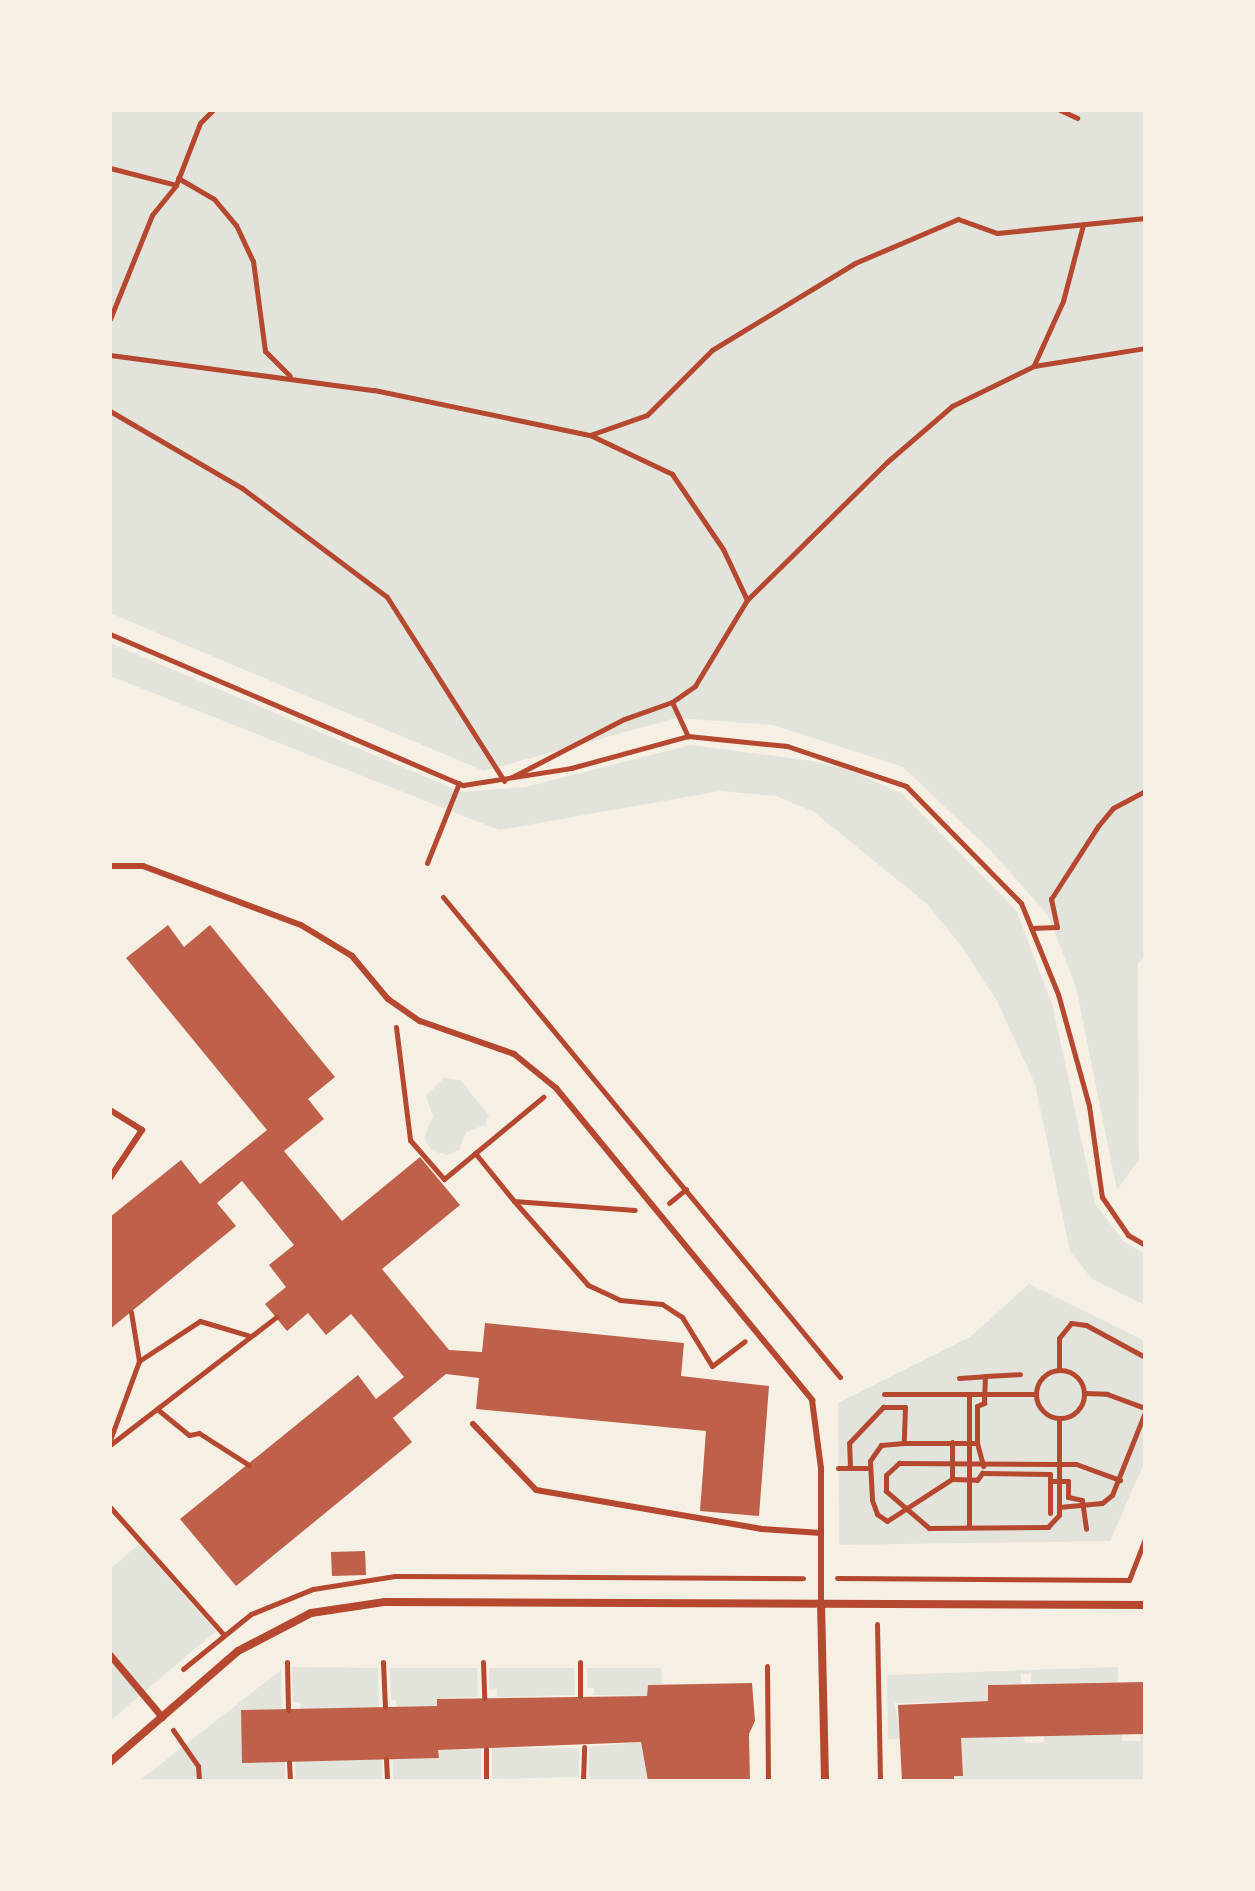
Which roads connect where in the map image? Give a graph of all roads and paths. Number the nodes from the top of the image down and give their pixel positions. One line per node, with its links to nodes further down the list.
1 (213, 110): 5 (path)
2 (1060, 110): 3 (path)
3 (1077, 118)
4 (110, 168): 5 (path)
5 (177, 182): 8 (path); 12 (path)
6 (1145, 218): 7 (path)
7 (1083, 225): 11 (path); 14 (path)
8 (110, 319)
9 (1145, 348): 11 (path)
10 (110, 355): 12 (path)
11 (1034, 366): 15 (path)
12 (292, 377): 14 (path)
13 (110, 411): 19 (path)
14 (590, 435): 15 (path)
15 (747, 600): 17 (path)
16 (110, 634): 20 (path)
17 (672, 702): 18 (path); 19 (path)
18 (688, 736): 19 (path); 25 (path)
19 (504, 781): 20 (path)
20 (459, 783): 22 (path)
21 (1145, 791): 25 (path)
22 (427, 863)
23 (110, 866): 26 (lane)
24 (443, 897): 31 (path)
25 (1031, 928): 34 (path)
26 (399, 1006): 29 (path); 33 (lane)
27 (535, 1104): 29 (path)
28 (110, 1110): 30 (lane)
29 (475, 1153): 32 (path)
30 (110, 1178)
31 (686, 1189): 33 (path); 44 (path)
32 (514, 1201): 33 (path); 37 (path)
33 (659, 1212): 37 (lane)
34 (1145, 1245)
35 (131, 1312): 40 (path)
36 (276, 1317): 38 (path)
37 (757, 1332): 65 (lane)
38 (250, 1336): 40 (path); 51 (path)
39 (1145, 1357): 41 (path)
40 (139, 1361): 55 (path)
41 (1059, 1370): 46 (path); 50 (path)
42 (1020, 1374): 43 (path)
43 (985, 1376): 45 (path); 49 (path)
44 (840, 1377)
45 (959, 1378)
46 (1084, 1393): 52 (path); 53 (path)
47 (884, 1394): 48 (path)
48 (969, 1394): 49 (path); 57 (path)
49 (984, 1394): 50 (path); 59 (path)
50 (1036, 1394): 53 (path)
51 (157, 1409): 55 (path); 64 (path)
52 (1145, 1410): 71 (path)
53 (1059, 1418): 63 (path)
54 (473, 1424): 81 (lane)
55 (110, 1442)
56 (952, 1442): 57 (path); 58 (path); 60 (path)
57 (969, 1442): 59 (path); 61 (path)
58 (904, 1443): 66 (path); 67 (path)
59 (977, 1443): 62 (path)
60 (952, 1463): 61 (path); 69 (path); 77 (path)
61 (970, 1463): 62 (path); 70 (path)
62 (983, 1464): 63 (path); 68 (path)
63 (1059, 1464): 71 (path); 73 (path)
64 (249, 1465)
65 (821, 1468): 66 (path); 81 (lane)
66 (850, 1468): 67 (path)
67 (869, 1468): 77 (path)
68 (982, 1473): 70 (path); 72 (path)
69 (952, 1479): 70 (path); 77 (path)
70 (969, 1480): 79 (path)
71 (1120, 1480): 74 (path)
72 (1051, 1481): 73 (path); 78 (path)
73 (1059, 1481): 74 (path); 75 (path)
74 (1082, 1506): 75 (path); 80 (path)
75 (1059, 1507): 79 (path)
76 (111, 1511): 87 (path)
77 (905, 1512): 79 (path)
78 (1050, 1513)
79 (969, 1527)
80 (1086, 1529)
81 (821, 1533): 83 (lane)
82 (1144, 1543): 83 (path)
83 (822, 1578): 84 (lane)
84 (821, 1603): 85 (street); 87 (street); 110 (street)
85 (1145, 1605)
86 (877, 1624): 111 (path)
87 (238, 1651): 98 (street)
88 (110, 1655): 98 (street)
89 (287, 1662): 97 (path)
90 (383, 1662): 96 (path)
91 (483, 1662): 95 (path)
92 (580, 1662): 94 (path)
93 (767, 1666): 109 (path)
94 (580, 1696)
95 (484, 1698)
96 (385, 1707)
97 (288, 1710)
98 (162, 1717): 102 (street); 104 (path)
99 (584, 1747): 108 (path)
100 (486, 1749): 107 (path)
101 (386, 1759): 106 (path)
102 (110, 1762)
103 (289, 1762): 105 (path)
104 (199, 1781)
105 (290, 1781)
106 (387, 1781)
107 (486, 1781)
108 (583, 1781)
109 (768, 1781)
110 (825, 1781)
111 (880, 1781)

